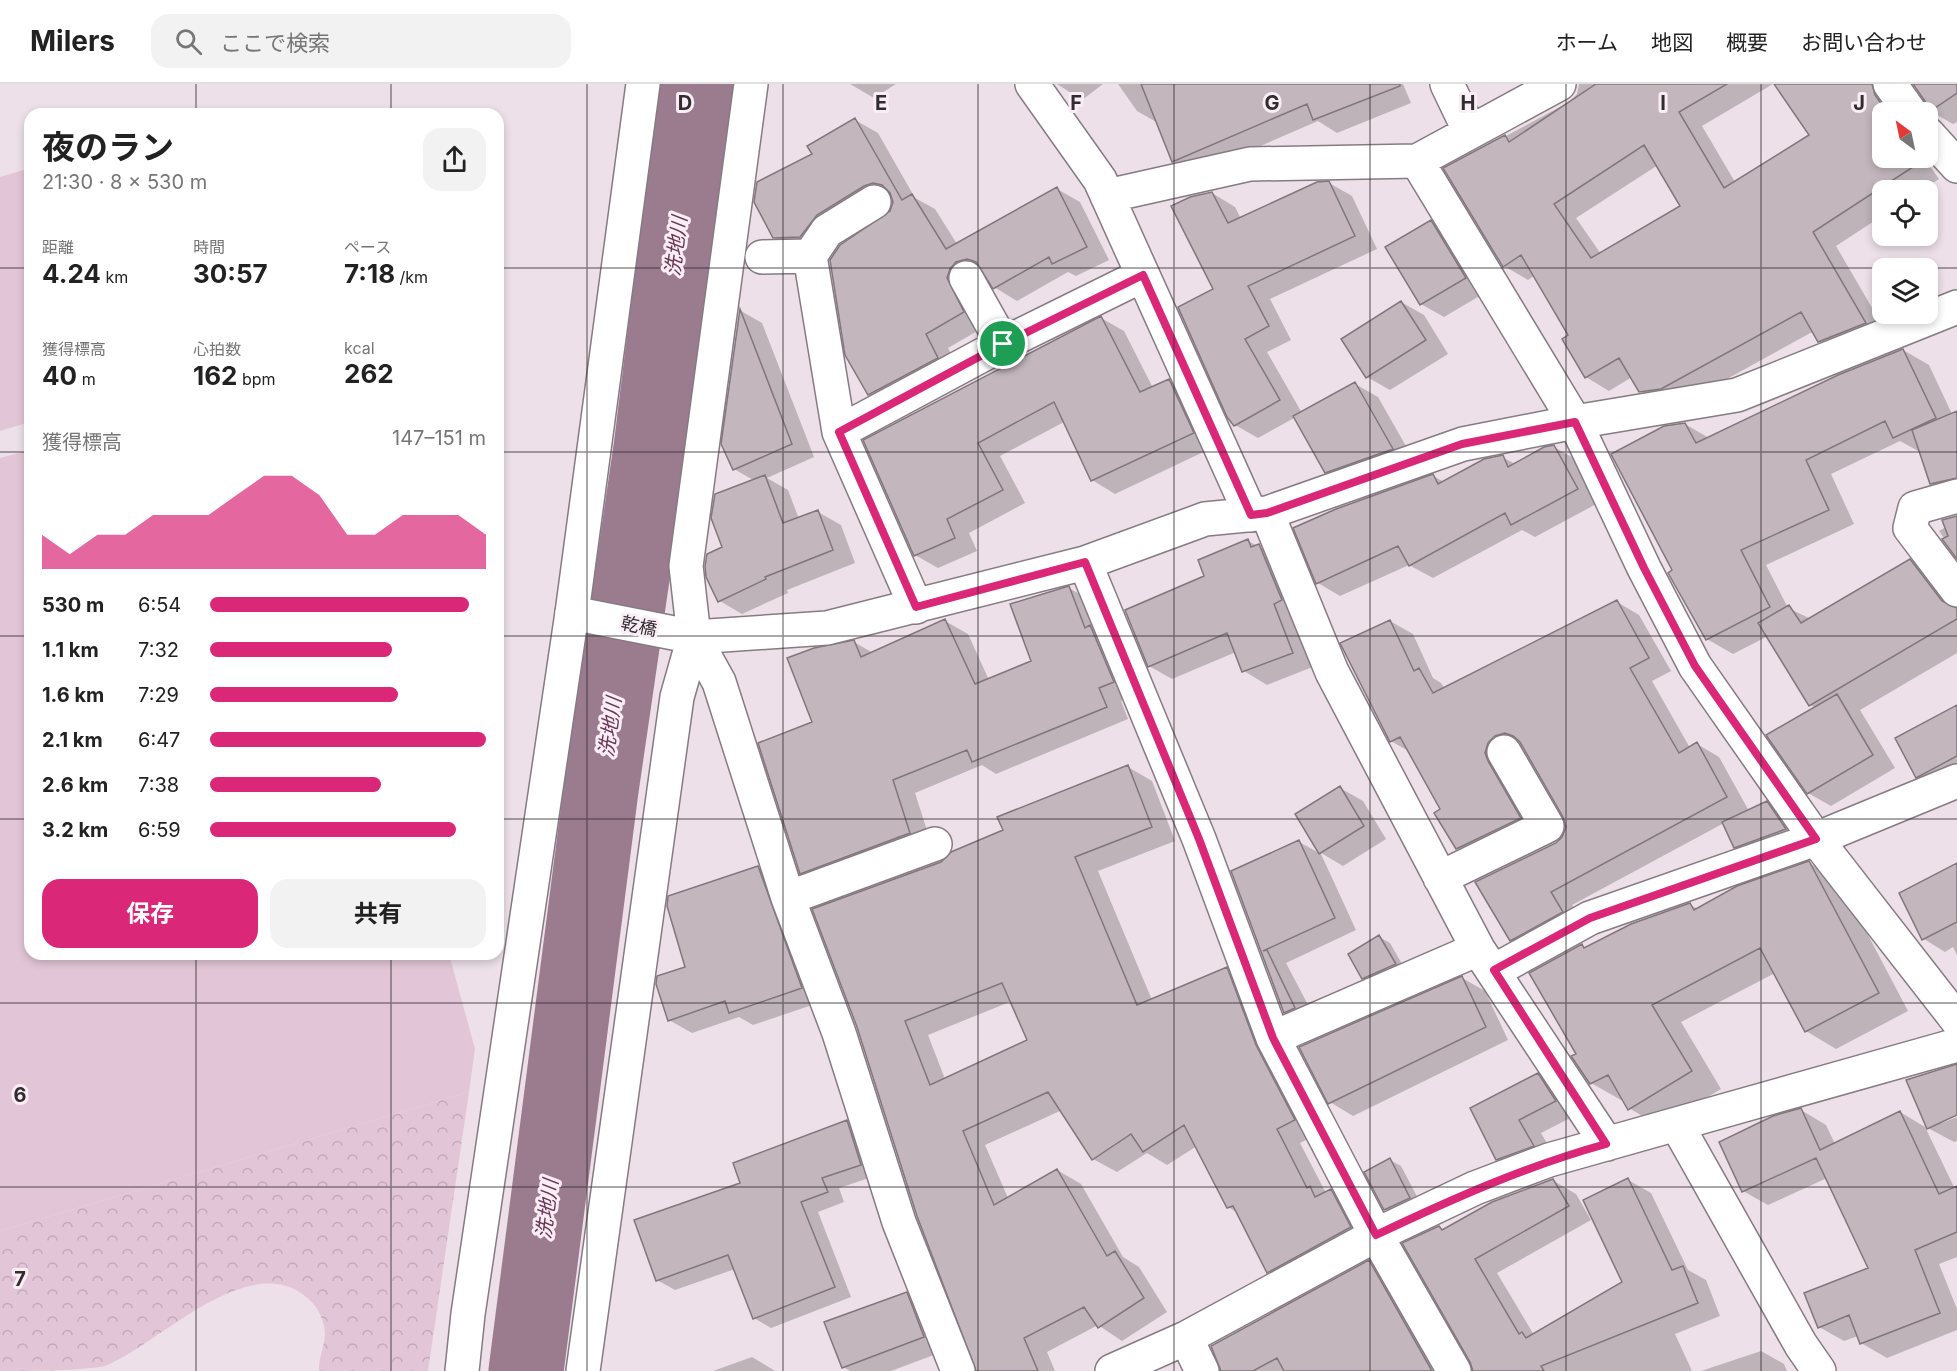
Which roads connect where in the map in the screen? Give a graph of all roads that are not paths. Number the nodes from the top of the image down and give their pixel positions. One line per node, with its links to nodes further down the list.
1 (644, 84): 27 (street)
2 (751, 84): 28 (street)
3 (1032, 84): 12 (street)
4 (1447, 84): 8 (street)
5 (1559, 84): 8 (street)
6 (1890, 84): 7 (street)
7 (1903, 102)
8 (1470, 132): 10 (street)
9 (1938, 145): 11 (street)
10 (1417, 161): 12 (street); 20 (street)
11 (1957, 166)
12 (1107, 196): 16 (street)
13 (874, 202): 14 (street)
14 (810, 256): 15 (street); 21 (street)
15 (762, 257)
16 (1143, 275): 19 (street); 23 (street)
17 (966, 278): 19 (street)
18 (1957, 307): 20 (street, 乾橋)
19 (1003, 344): 21 (street)
20 (1575, 422): 23 (street, 乾橋); 31 (street)
21 (839, 432): 26 (street)
22 (1957, 496): 25 (street)
23 (1259, 514): 24 (street, 乾橋); 33 (street)
24 (1085, 562): 26 (street, 乾橋); 37 (street)
25 (1957, 590)
26 (916, 607): 28 (street, 乾橋)
27 (584, 616): 28 (street, 乾橋); 43 (street)
28 (687, 636): 34 (street); 44 (street)
29 (1504, 753): 33 (street)
30 (1957, 781): 31 (street)
31 (1816, 839): 35 (street); 36 (street)
32 (935, 844): 34 (street)
33 (1440, 878): 35 (street)
34 (788, 898): 45 (street)
35 (1486, 960): 37 (street); 40 (street)
36 (1957, 1020)
37 (1273, 1038): 41 (street)
38 (1957, 1045): 39 (street)
39 (1677, 1125): 40 (street); 49 (street)
40 (1606, 1144): 41 (street)
41 (1376, 1235): 42 (street); 48 (street)
42 (1186, 1338): 46 (street); 47 (street)
43 (462, 1371)
44 (583, 1371)
45 (958, 1371)
46 (1112, 1371)
47 (1202, 1371)
48 (1454, 1371)
49 (1819, 1371)

